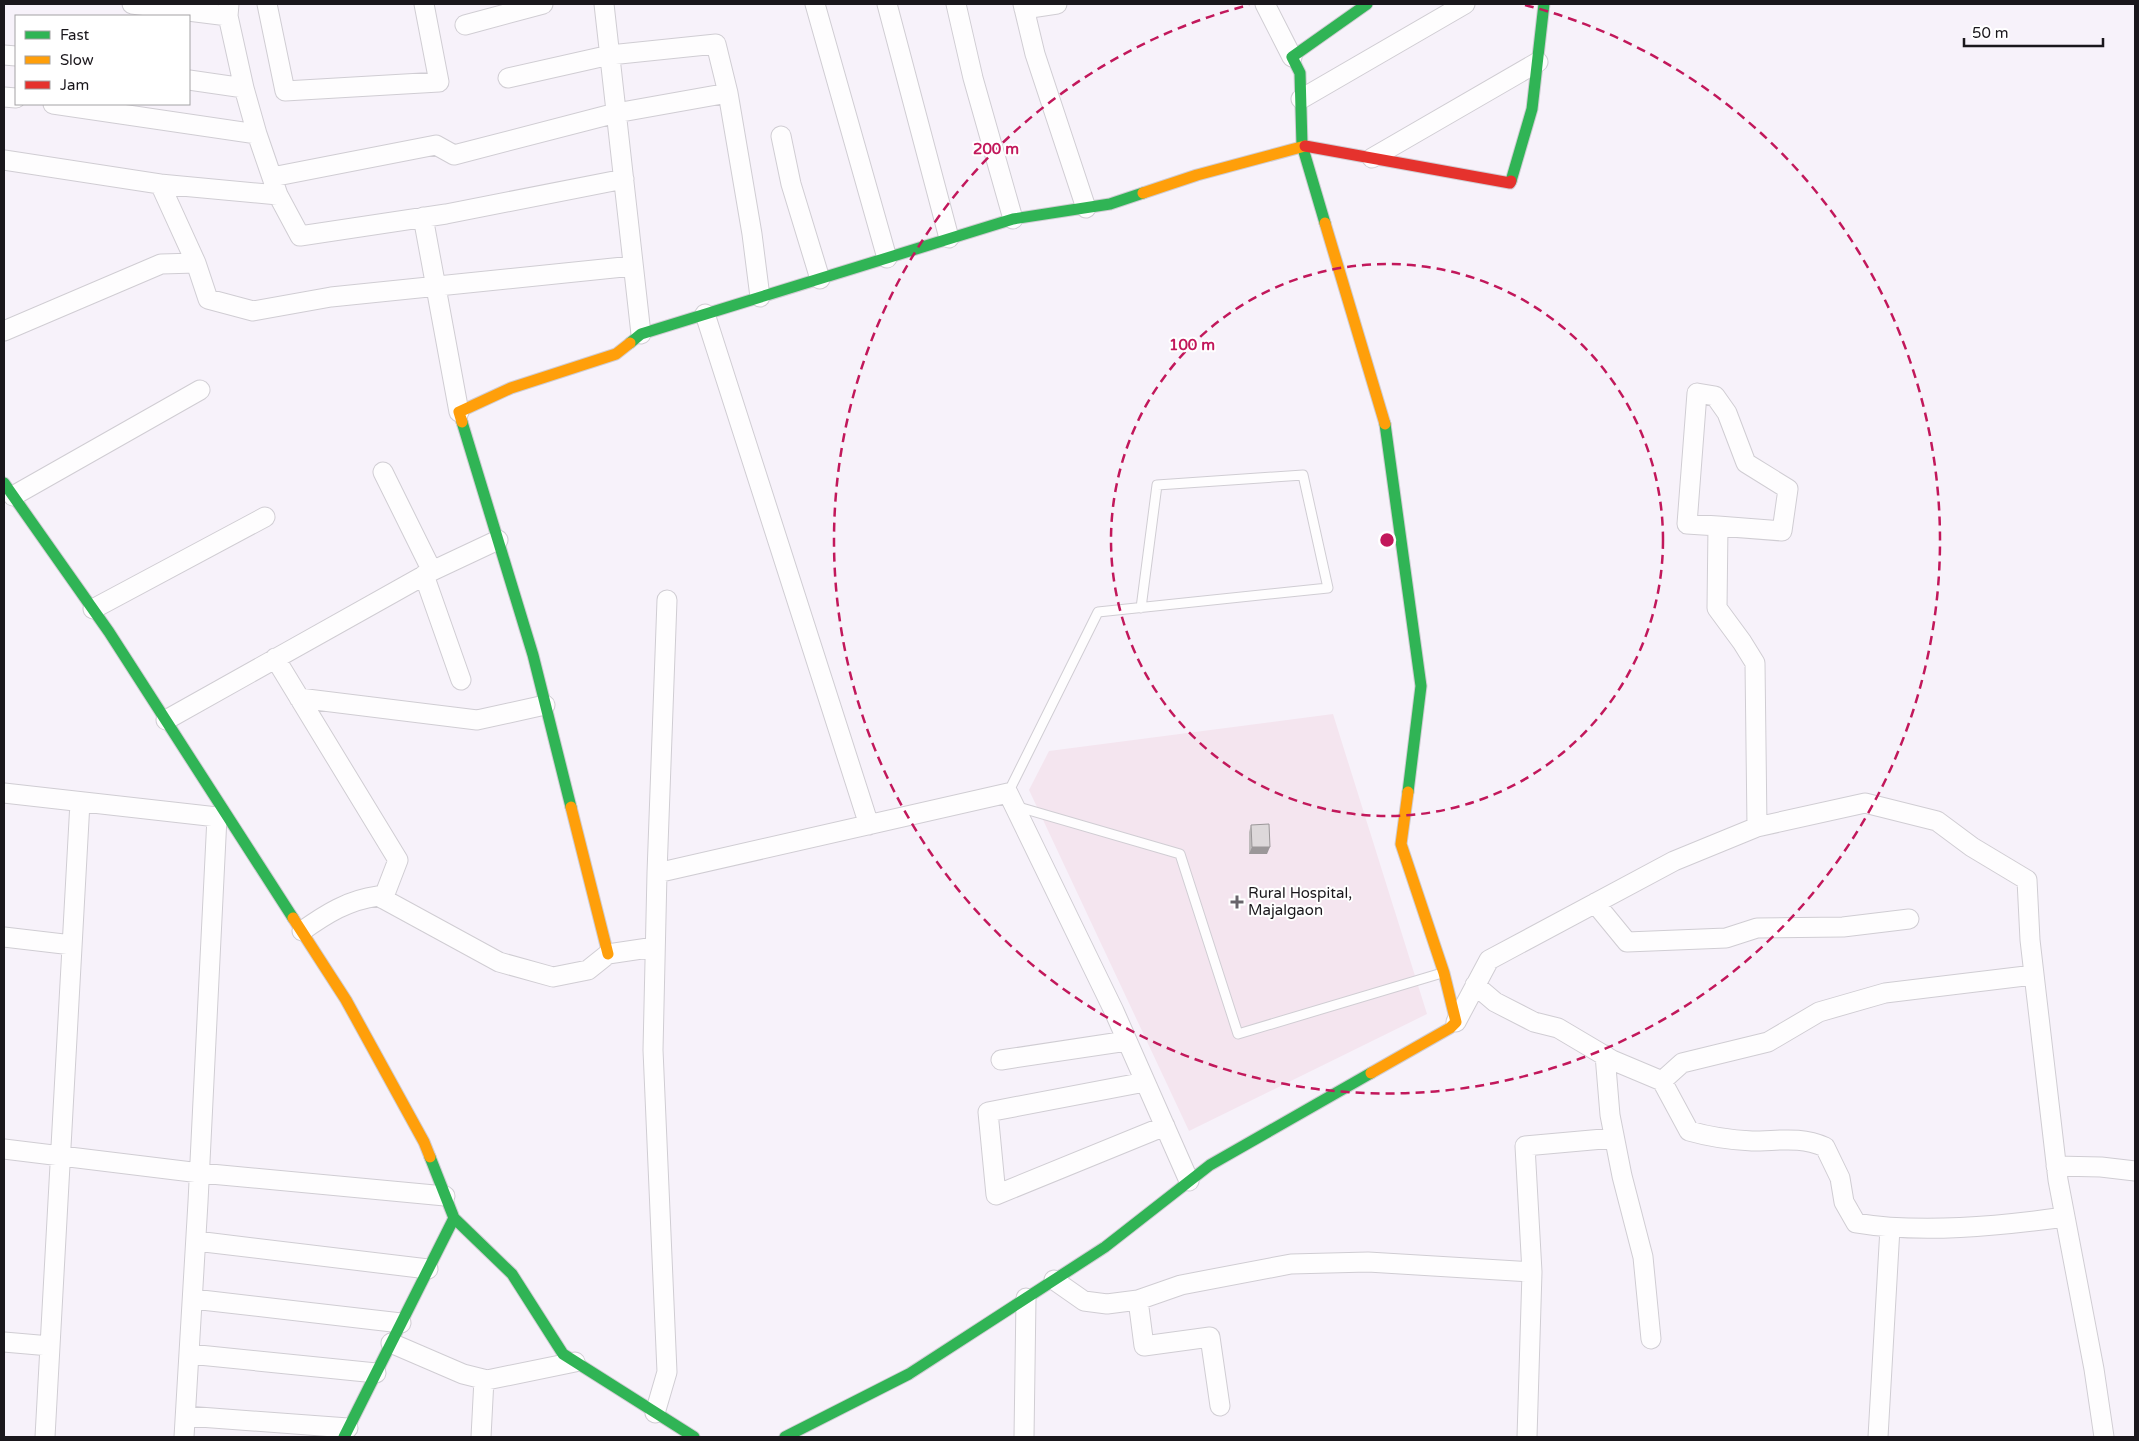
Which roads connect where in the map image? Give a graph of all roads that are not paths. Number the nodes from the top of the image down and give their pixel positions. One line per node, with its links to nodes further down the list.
1 (132, 4): 15 (street)
2 (267, 4): 3 (street)
3 (424, 4)
4 (543, 4): 16 (street)
5 (604, 4): 17 (street)
6 (814, 4): 39 (street)
7 (887, 4): 38 (street)
8 (956, 4): 37 (street)
9 (1057, 4): 14 (street)
10 (1265, 4): 18 (street)
11 (1367, 4): 18 (street)
12 (1465, 4): 24 (street)
13 (1544, 4): 19 (street)
14 (1024, 6): 35 (street)
15 (228, 10): 22 (street)
16 (465, 26)
17 (610, 55): 20 (street); 23 (street); 26 (street)
18 (1292, 57): 24 (street)
19 (1538, 62): 30 (street); 30 (street)
20 (508, 78)
21 (190, 80): 22 (street)
22 (244, 88): 27 (street)
23 (728, 92): 26 (street); 44 (street)
24 (1301, 99): 29 (street)
25 (60, 105): 27 (street)
26 (616, 113): 32 (street); 34 (street)
27 (257, 134): 34 (street)
28 (781, 136): 42 (street)
29 (1302, 146): 30 (street); 35 (street); 78 (street)
30 (1372, 158)
31 (4, 160): 33 (street)
32 (624, 179): 36 (street); 41 (street)
33 (160, 184): 34 (street); 40 (street)
34 (275, 186): 36 (street)
35 (1086, 208): 37 (street)
36 (423, 217): 43 (street)
37 (1013, 219): 38 (street)
38 (949, 238): 39 (street)
39 (887, 258): 42 (street)
40 (196, 263): 43 (street); 46 (street)
41 (633, 266): 43 (street); 47 (street)
42 (820, 279): 44 (street)
43 (436, 286): 49 (street)
44 (760, 297): 45 (street)
45 (705, 314): 47 (street); 67 (street)
46 (4, 330)
47 (640, 334): 49 (street)
48 (200, 390): 51 (street)
49 (459, 412): 54 (street)
50 (383, 472): 55 (street)
51 (8, 490): 58 (street)
52 (265, 517): 58 (street)
53 (1718, 526): 53 (street); 68 (street)
54 (498, 540): 55 (street); 62 (street)
55 (428, 573): 59 (street); 60 (street)
56 (667, 600): 69 (street)
57 (1141, 608): 57 (lane); 65 (lane)
58 (93, 609): 63 (street)
59 (275, 658): 61 (street); 63 (street)
60 (461, 680)
61 (299, 698): 62 (street); 70 (street)
62 (545, 704): 77 (street)
63 (166, 720): 73 (street)
64 (4, 793): 66 (street)
65 (1011, 799): 67 (street); 78 (lane); 82 (street)
66 (80, 802): 75 (street); 93 (street)
67 (869, 825): 69 (street)
68 (1757, 827): 71 (street); 79 (street)
69 (656, 874): 76 (street)
70 (383, 899): 73 (street); 77 (street)
71 (1595, 903): 72 (street); 80 (street)
72 (1909, 919)
73 (302, 931): 95 (street)
74 (4, 937): 75 (street)
75 (72, 945): 90 (street)
76 (655, 947): 77 (street); 116 (street)
77 (608, 954)
78 (1444, 973): 81 (street)
79 (2034, 975): 85 (street); 91 (street)
80 (1475, 985): 81 (street); 83 (street)
81 (1456, 1022): 94 (street)
82 (1127, 1040): 84 (street); 86 (street)
83 (1605, 1055): 85 (street); 88 (street)
84 (1001, 1060)
85 (1662, 1081): 98 (street)
86 (1145, 1082): 87 (street); 87 (street)
87 (1165, 1126): 94 (street)
88 (1614, 1138): 101 (street); 107 (street)
89 (4, 1148): 90 (street)
90 (61, 1156): 93 (street); 110 (street)
91 (2056, 1166): 92 (street); 96 (street)
92 (2135, 1172)
93 (200, 1173): 95 (street); 99 (street)
94 (1189, 1181): 102 (street)
95 (445, 1196): 97 (street)
96 (2065, 1216): 98 (street); 128 (street)
97 (454, 1218): 100 (street); 112 (street)
98 (1890, 1228): 127 (street)
99 (196, 1241): 100 (street); 104 (street)
100 (428, 1270): 106 (street)
101 (1532, 1272): 105 (street); 126 (street)
102 (1054, 1280): 103 (street); 105 (street)
103 (1026, 1298): 124 (street); 125 (street)
104 (193, 1299): 106 (street); 111 (street)
105 (1138, 1300): 115 (street)
106 (401, 1323): 109 (street)
107 (1651, 1339)
108 (4, 1342): 110 (street)
109 (391, 1343): 113 (street); 114 (street)
110 (50, 1346): 120 (street)
111 (190, 1354): 113 (street); 117 (street)
112 (575, 1362): 114 (street); 116 (street)
113 (376, 1373): 119 (street)
114 (484, 1379): 122 (street)
115 (1220, 1406)
116 (655, 1413): 118 (street)
117 (186, 1416): 119 (street); 121 (street)
118 (679, 1432): 123 (street)
119 (346, 1433)
120 (45, 1437)
121 (184, 1437)
122 (481, 1437)
123 (694, 1437)
124 (785, 1437)
125 (1024, 1437)
126 (1527, 1437)
127 (1878, 1437)
128 (2104, 1437)

